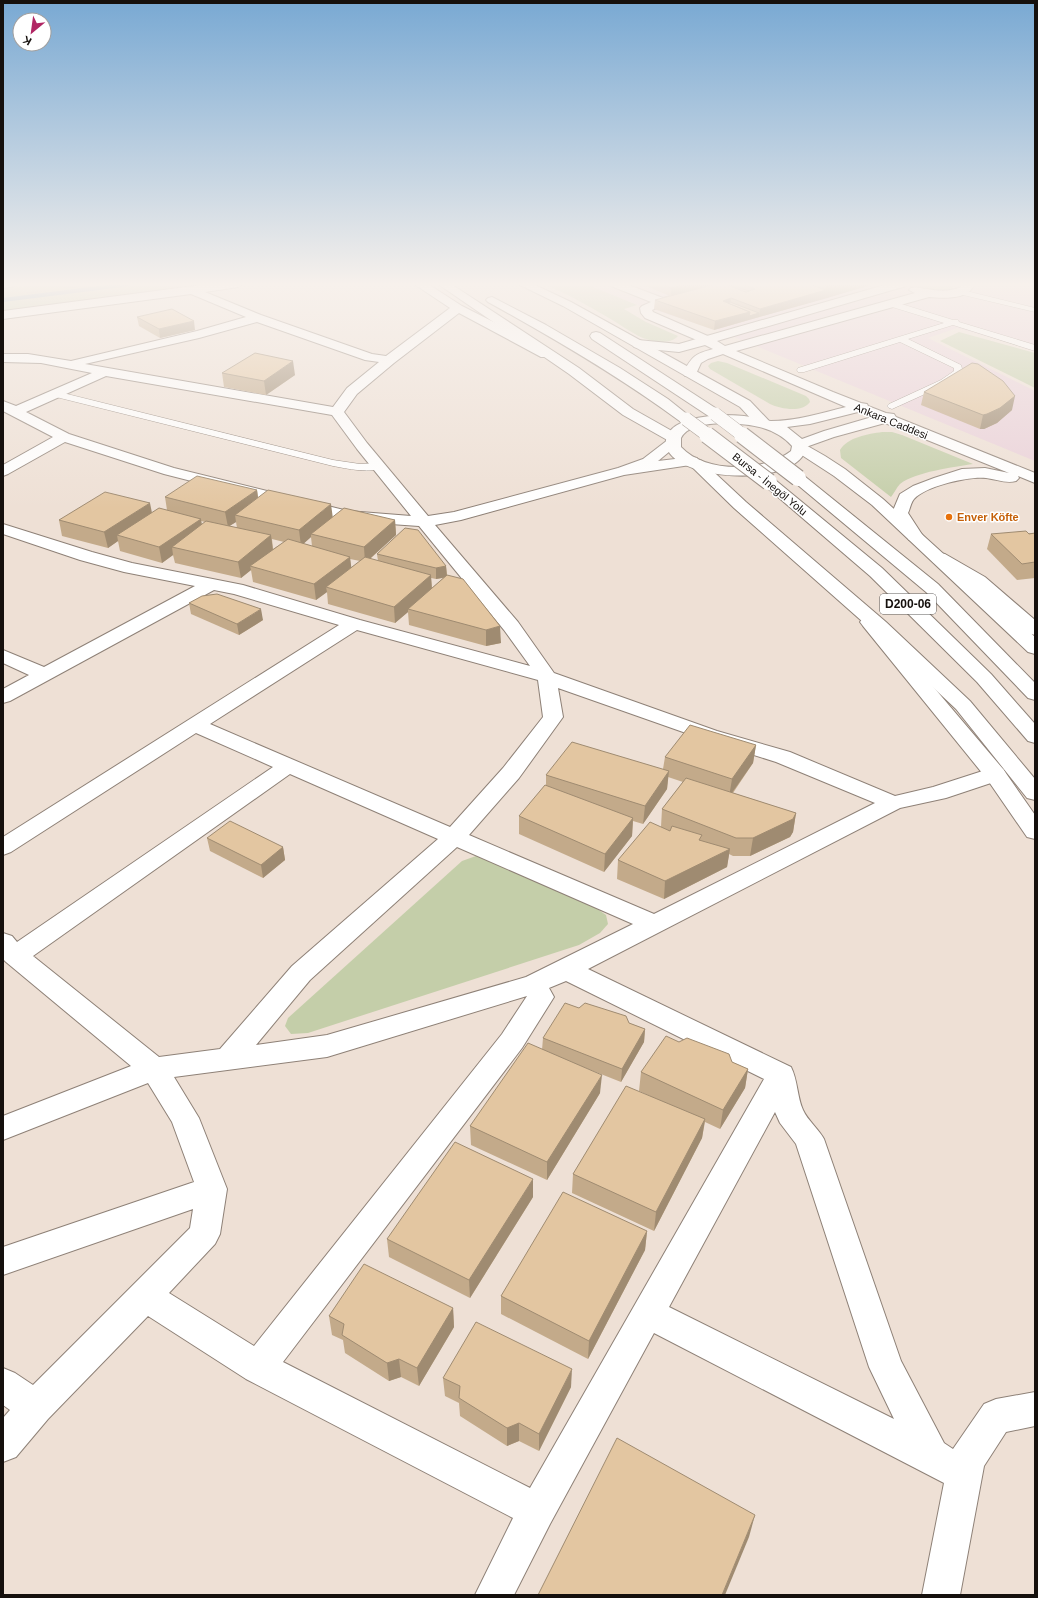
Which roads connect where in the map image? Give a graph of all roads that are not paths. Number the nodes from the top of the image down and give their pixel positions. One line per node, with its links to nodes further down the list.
1 (32, 359): 16 (main road)
2 (91, 359): 16 (main road)
3 (380, 359): 14 (main road)
4 (555, 359): 15 (main road)
5 (557, 359): 15 (main road)
6 (595, 359): 52 (main road, Bursa - İnegöl Yolu / D200-06, bridge)
7 (630, 359): 49 (main road, Bursa - İnegöl Yolu / D200-06, bridge)
8 (664, 359): 19 (main road)
9 (699, 359): 19 (main road)
10 (743, 359): 23 (main road, Ankara Caddesi)
11 (773, 359): 17 (main road, Ankara Caddesi)
12 (838, 359): 17 (lane)
13 (942, 359): 25 (lane)
14 (389, 360): 24 (main road)
15 (562, 362): 28 (main road)
16 (68, 364): 18 (main road)
17 (802, 370): 21 (main road, Ankara Caddesi)
18 (105, 372): 20 (main road); 24 (main road)
19 (690, 373): 26 (main road)
20 (55, 394): 22 (main road); 32 (lane)
21 (878, 401): 23 (main road); 25 (main road, Ankara Caddesi)
22 (10, 408): 27 (main road)
23 (859, 408): 25 (main road, Ankara Caddesi); 26 (main road)
24 (337, 412): 32 (main road)
25 (894, 412): 29 (main road); 31 (main road, Ankara Caddesi); 35 (main road, Ankara Caddesi)
26 (768, 424): 28 (main road); 29 (main road)
27 (64, 437): 33 (main road); 37 (main road)
28 (674, 440): 30 (main road); 34 (main road)
29 (799, 446): 30 (main road); 39 (main road)
30 (695, 463): 34 (main road); 42 (main road)
31 (1035, 465)
32 (378, 466): 37 (main road)
33 (3, 471)
34 (623, 471): 37 (main road)
35 (1035, 478)
36 (1035, 485): 39 (main road)
37 (424, 522): 48 (main road)
38 (3, 529): 41 (main road)
39 (914, 536): 40 (main road)
40 (939, 558): 44 (main road); 45 (main road)
41 (212, 584): 43 (main road); 47 (main road)
42 (854, 604): 54 (main road); 55 (main road)
43 (354, 624): 48 (main road); 51 (main road)
44 (1035, 629)
45 (1035, 648)
46 (3, 656): 47 (main road)
47 (45, 675): 50 (main road)
48 (547, 677): 56 (main road); 58 (main road)
49 (1035, 694)
50 (3, 697)
51 (194, 725): 53 (main road); 59 (main road)
52 (1035, 737)
53 (288, 766): 58 (main road); 61 (main road)
54 (995, 774): 56 (main road); 57 (main road)
55 (1035, 793)
56 (892, 803): 60 (main road)
57 (1035, 832)
58 (453, 838): 60 (main road); 64 (main road)
59 (3, 847)
60 (655, 924): 62 (main road)
61 (9, 949): 65 (main road)
62 (566, 970): 63 (main road); 66 (main road)
63 (534, 984): 64 (main road); 72 (main road)
64 (228, 1059): 65 (main road)
65 (154, 1069): 67 (main road); 68 (main road)
66 (782, 1075): 71 (main road); 77 (main road)
67 (3, 1128)
68 (212, 1189): 69 (main road); 70 (main road)
69 (3, 1261)
70 (145, 1296): 72 (main road); 74 (main road)
71 (648, 1313): 77 (main road); 79 (main road)
72 (258, 1367): 79 (main road)
73 (3, 1385): 74 (main road)
74 (36, 1407): 76 (main road)
75 (1035, 1409): 78 (main road)
76 (3, 1444)
77 (931, 1456): 78 (main road)
78 (963, 1474): 81 (main road)
79 (537, 1511): 80 (main road)
80 (494, 1595)
81 (941, 1595)

